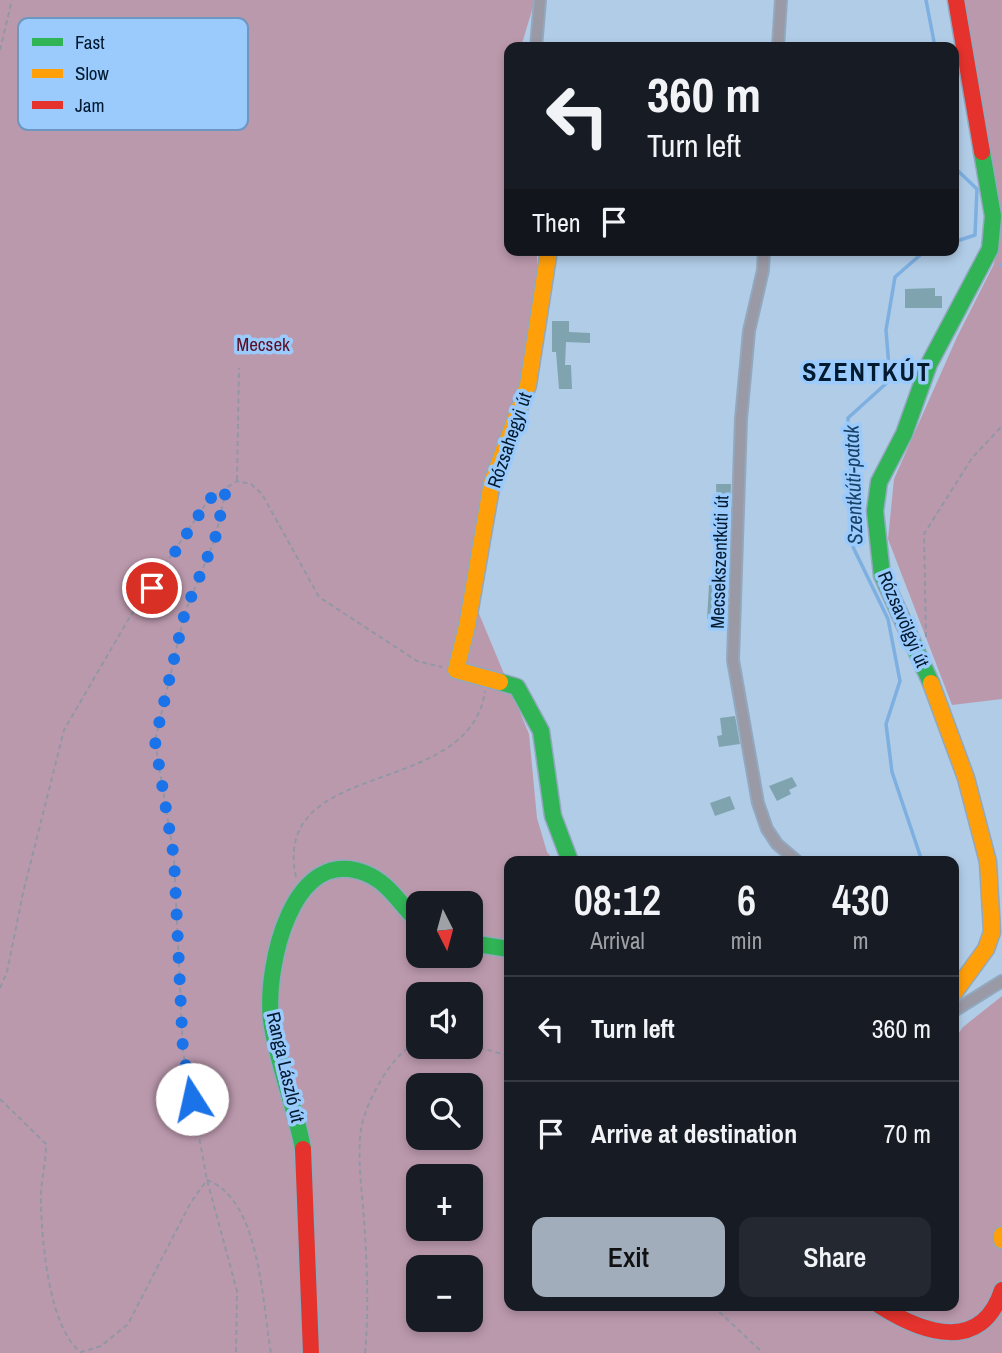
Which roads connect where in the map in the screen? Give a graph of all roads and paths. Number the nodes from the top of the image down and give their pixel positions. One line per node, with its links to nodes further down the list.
1 (12, 0): 7 (path)
2 (540, 0): 5 (street)
3 (781, 0): 6 (street)
4 (956, 0): 24 (street, Rózsavölgyi út)
5 (536, 42)
6 (778, 42)
7 (0, 50)
8 (548, 256): 15 (street, Rózsahegyi út)
9 (764, 256): 18 (street, Mecsekszentkúti út)
10 (239, 368): 12 (path)
11 (1002, 426): 14 (path)
12 (237, 481): 13 (path); 15 (path)
13 (226, 490): 25 (path); 31 (path)
14 (926, 647)
15 (456, 670): 16 (street)
16 (486, 679): 17 (street); 19 (path)
17 (568, 856)
18 (791, 856)
19 (299, 895): 20 (street, Ranga László út); 39 (street, Ranga László út)
20 (406, 908)
21 (483, 945): 22 (street)
22 (504, 948)
23 (1002, 981): 26 (street)
24 (959, 986)
25 (0, 988)
26 (959, 1008)
27 (483, 1048): 29 (path)
28 (406, 1049): 40 (path)
29 (504, 1055)
30 (0, 1099): 31 (path)
31 (207, 1180): 37 (path); 38 (path)
32 (1002, 1234): 33 (street)
33 (1002, 1240)
34 (1002, 1290): 36 (street)
35 (718, 1311): 41 (path)
36 (888, 1311)
37 (236, 1353)
38 (271, 1353)
39 (311, 1353)
40 (365, 1353)
41 (763, 1353)

